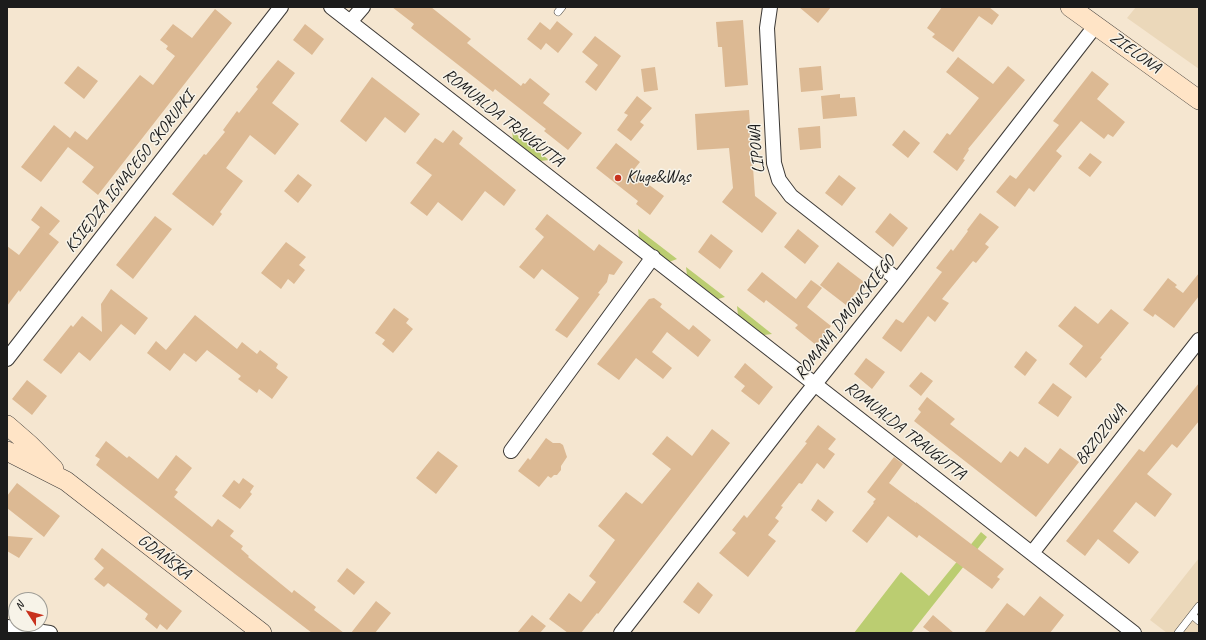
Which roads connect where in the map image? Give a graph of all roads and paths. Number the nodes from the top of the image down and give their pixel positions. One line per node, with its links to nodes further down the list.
1 (281, 7): 12 (street, KSIĘDZA IGNACEGO SKORUPKI)
2 (331, 7): 6 (street, ROMUALDA TRAUGUTTA)
3 (363, 7): 6 (street)
4 (770, 7): 10 (street, LIPOWA)
5 (1070, 7): 7 (main road, ZIELONA)
6 (350, 22): 9 (street, ROMUALDA TRAUGUTTA)
7 (1096, 25): 8 (main road, ZIELONA); 10 (street, ROMANA DMOWSKIEGO)
8 (1199, 100)
9 (653, 257): 13 (street, ROMUALDA TRAUGUTTA); 16 (street)
10 (898, 280): 13 (street, ROMANA DMOWSKIEGO)
11 (1199, 340): 18 (street, BRZOZOWA)
12 (7, 359)
13 (816, 384): 18 (street, ROMUALDA TRAUGUTTA); 25 (street, ROMANA DMOWSKIEGO)
14 (7, 425): 17 (main road, GDAŃSKA)
15 (7, 451): 17 (main road, GDAŃSKA)
16 (511, 451)
17 (66, 482): 24 (main road, GDAŃSKA)
18 (1032, 553): 26 (street, ROMUALDA TRAUGUTTA)
19 (1199, 606): 20 (lane)
20 (1192, 615): 21 (lane); 27 (lane)
21 (1199, 621)
22 (7, 627): 23 (street)
23 (50, 633)
24 (262, 633)
25 (622, 633)
26 (1134, 633)
27 (1178, 633)

